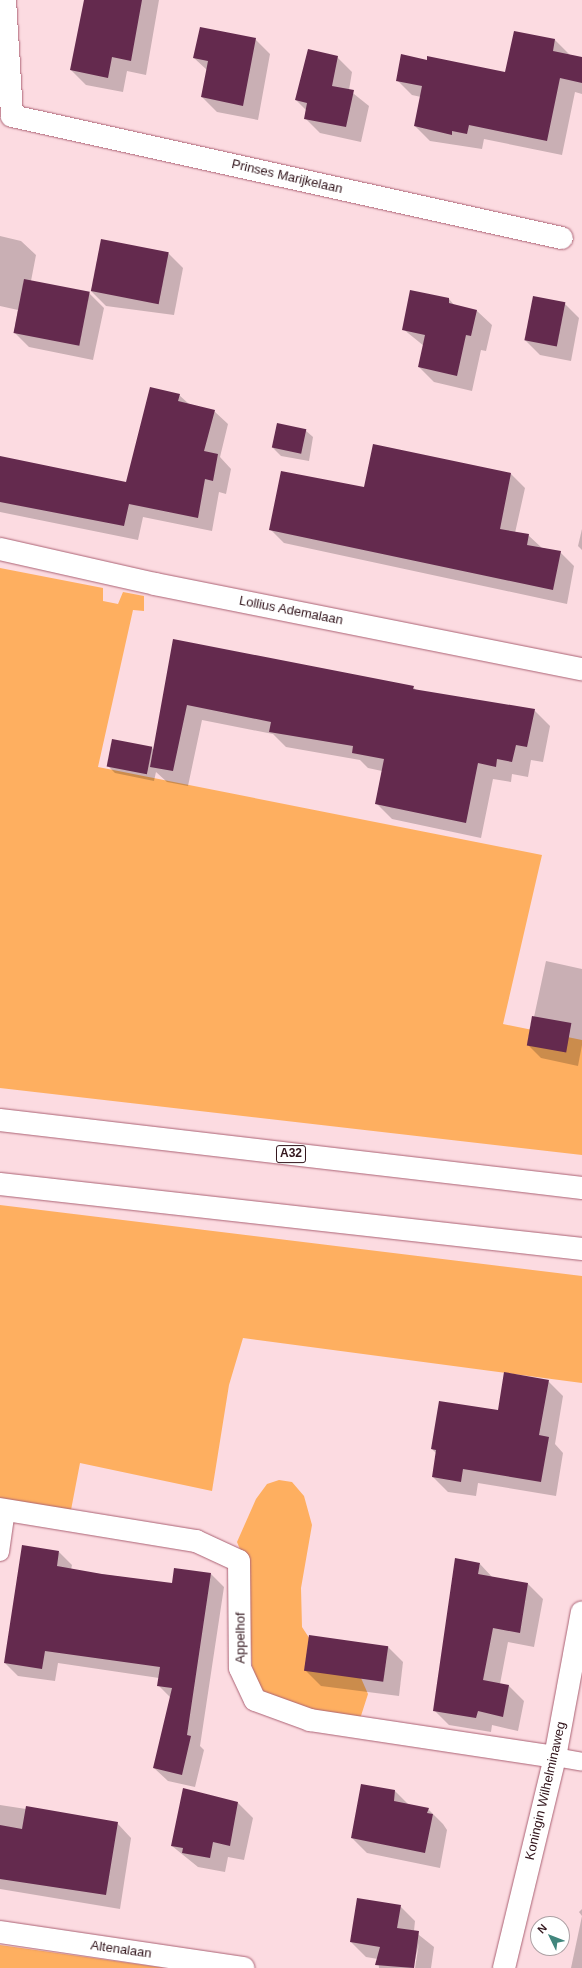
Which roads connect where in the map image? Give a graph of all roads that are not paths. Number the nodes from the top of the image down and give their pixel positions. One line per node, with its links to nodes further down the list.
1 (6, 0): 2 (main road, Prinses Marijkelaan)
2 (562, 238)
3 (0, 549): 4 (main road, Lollius Ademalaan)
4 (582, 669)
5 (0, 1120): 7 (main road, A32)
6 (0, 1184): 8 (main road)
7 (582, 1188)
8 (582, 1249)
9 (3, 1509): 10 (lane); 12 (main road, Appelhof)
10 (0, 1552)
11 (582, 1612): 12 (main road, Koningin Wilhelminaweg)
12 (555, 1758): 13 (lane); 16 (main road, Koningin Wilhelminaweg)
13 (582, 1762)
14 (0, 1932): 15 (main road, Altenalaan)
15 (243, 1968)
16 (504, 1968)

